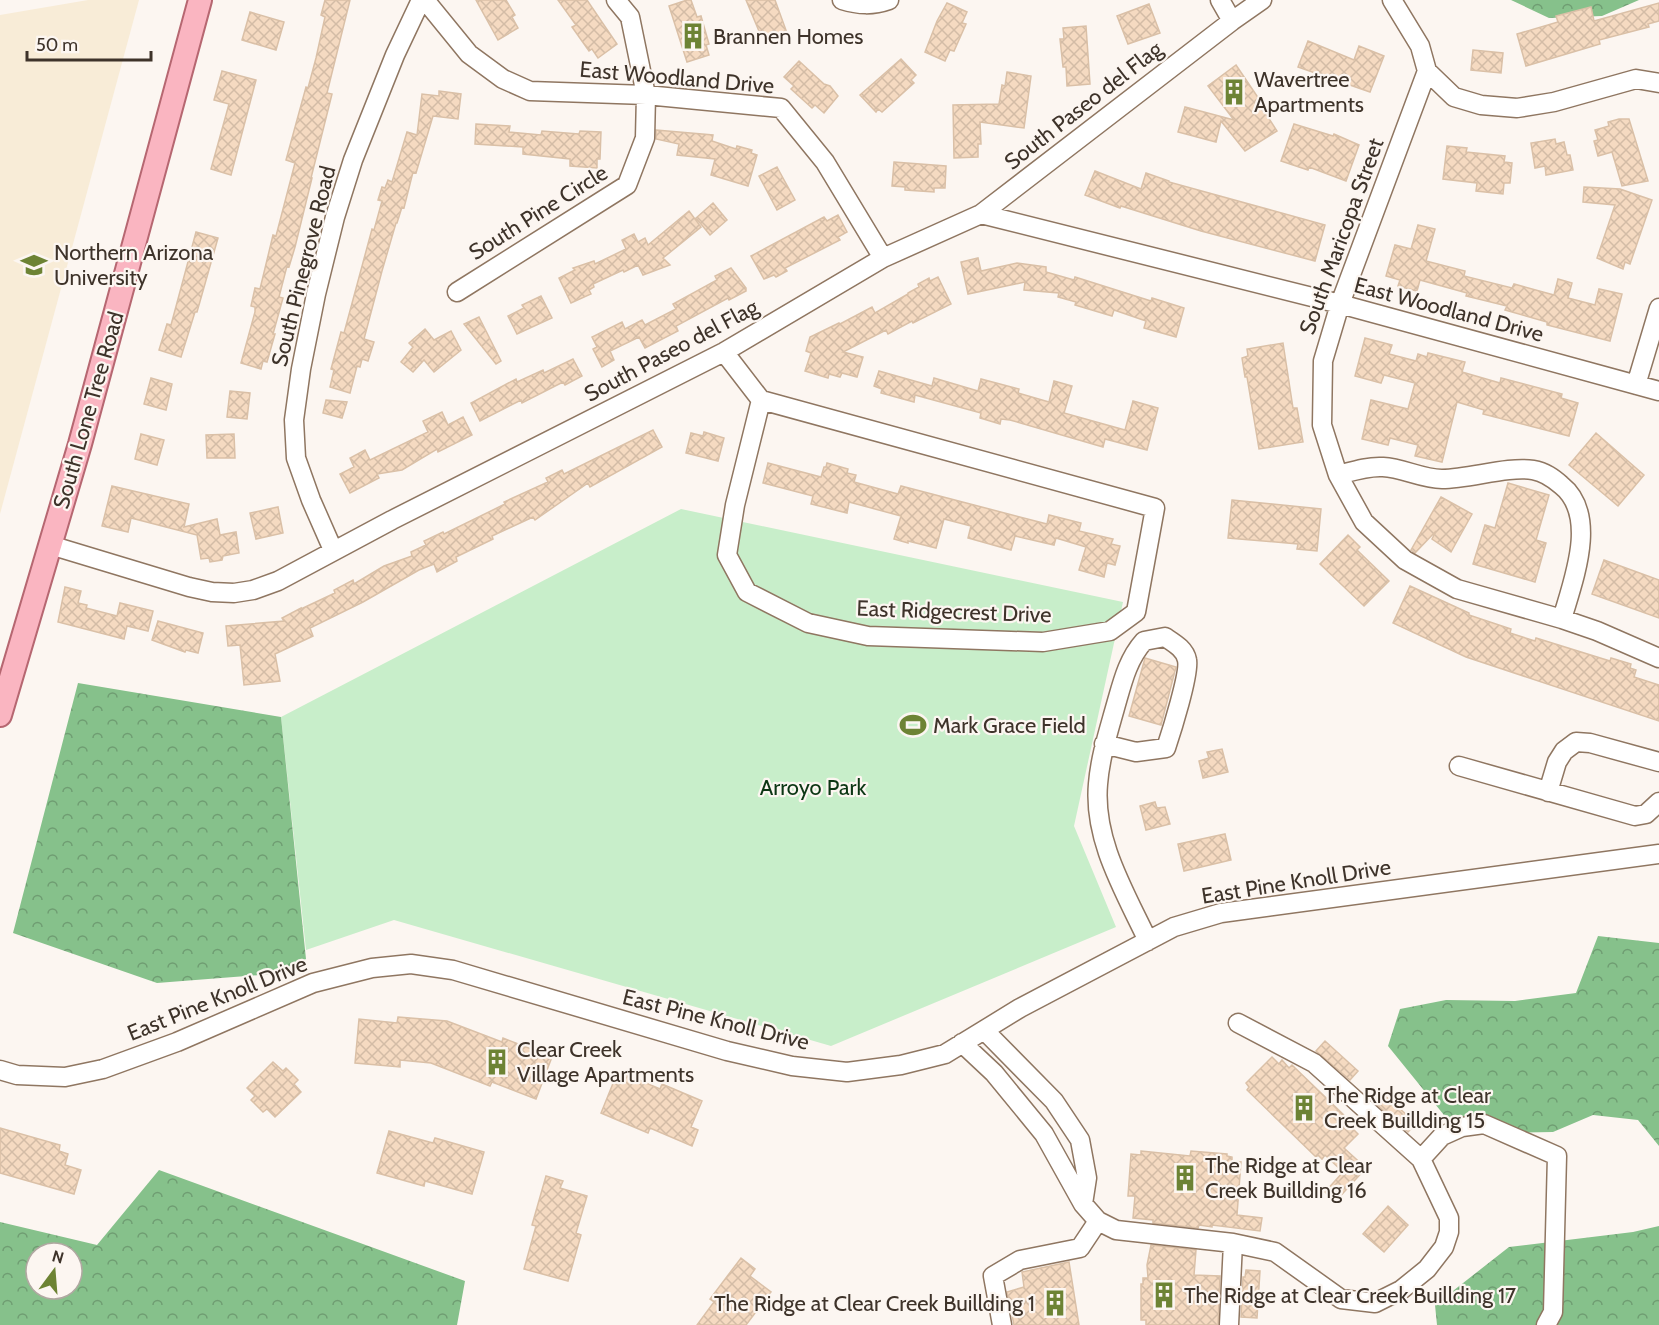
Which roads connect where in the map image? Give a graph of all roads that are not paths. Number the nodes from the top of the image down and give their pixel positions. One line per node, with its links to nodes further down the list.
1 (200, 0): 23 (main road, South Lone Tree Road)
2 (423, 0): 12 (street, East Woodland Drive); 24 (street, South Pinegrove Road)
3 (616, 0): 12 (street, South Pine Circle)
4 (842, 0): 5 (street)
5 (889, 0)
6 (1220, 0): 9 (street)
7 (1262, 0): 9 (street, South Paseo del Flag)
8 (1392, 0): 10 (street)
9 (1232, 21): 13 (street, South Paseo del Flag)
10 (1427, 71): 11 (street); 16 (street, South Maricopa Street)
11 (1659, 83)
12 (646, 95): 14 (street, East Woodland Drive); 15 (street, South Pine Circle)
13 (981, 214): 14 (street, South Paseo del Flag); 16 (street, East Woodland Drive)
14 (883, 258): 18 (street, South Paseo del Flag)
15 (457, 292)
16 (1340, 304): 19 (street, East Woodland Drive); 22 (street, South Maricopa Street)
17 (1659, 308): 19 (street)
18 (724, 352): 21 (street); 24 (street, South Paseo del Flag)
19 (1636, 385): 20 (street, East Woodland Drive)
20 (1659, 391)
21 (761, 400): 21 (street, East Ridgecrest Drive)
22 (1338, 475): 25 (street, South Maricopa Street); 25 (street)
23 (50, 545): 24 (street, South Paseo del Flag); 27 (main road, South Lone Tree Road)
24 (333, 550)
25 (1562, 619): 26 (street, South Maricopa Street)
26 (1659, 658)
27 (0, 715)
28 (1104, 744): 28 (street); 34 (street)
29 (1659, 762): 31 (street)
30 (1459, 766): 31 (street)
31 (1548, 792): 32 (street)
32 (1659, 802)
33 (1659, 854): 34 (street, East Pine Knoll Drive)
34 (1148, 941): 36 (street, East Pine Knoll Drive)
35 (1238, 1023): 39 (street)
36 (984, 1030): 37 (street, East Pine Knoll Drive); 40 (street)
37 (962, 1043): 38 (street, East Pine Knoll Drive); 40 (street)
38 (0, 1070)
39 (1421, 1159): 42 (street); 45 (street)
40 (1083, 1204): 41 (street)
41 (1098, 1221): 42 (street); 43 (street)
42 (1233, 1243): 44 (street)
43 (1002, 1325)
44 (1229, 1325)
45 (1546, 1325)

